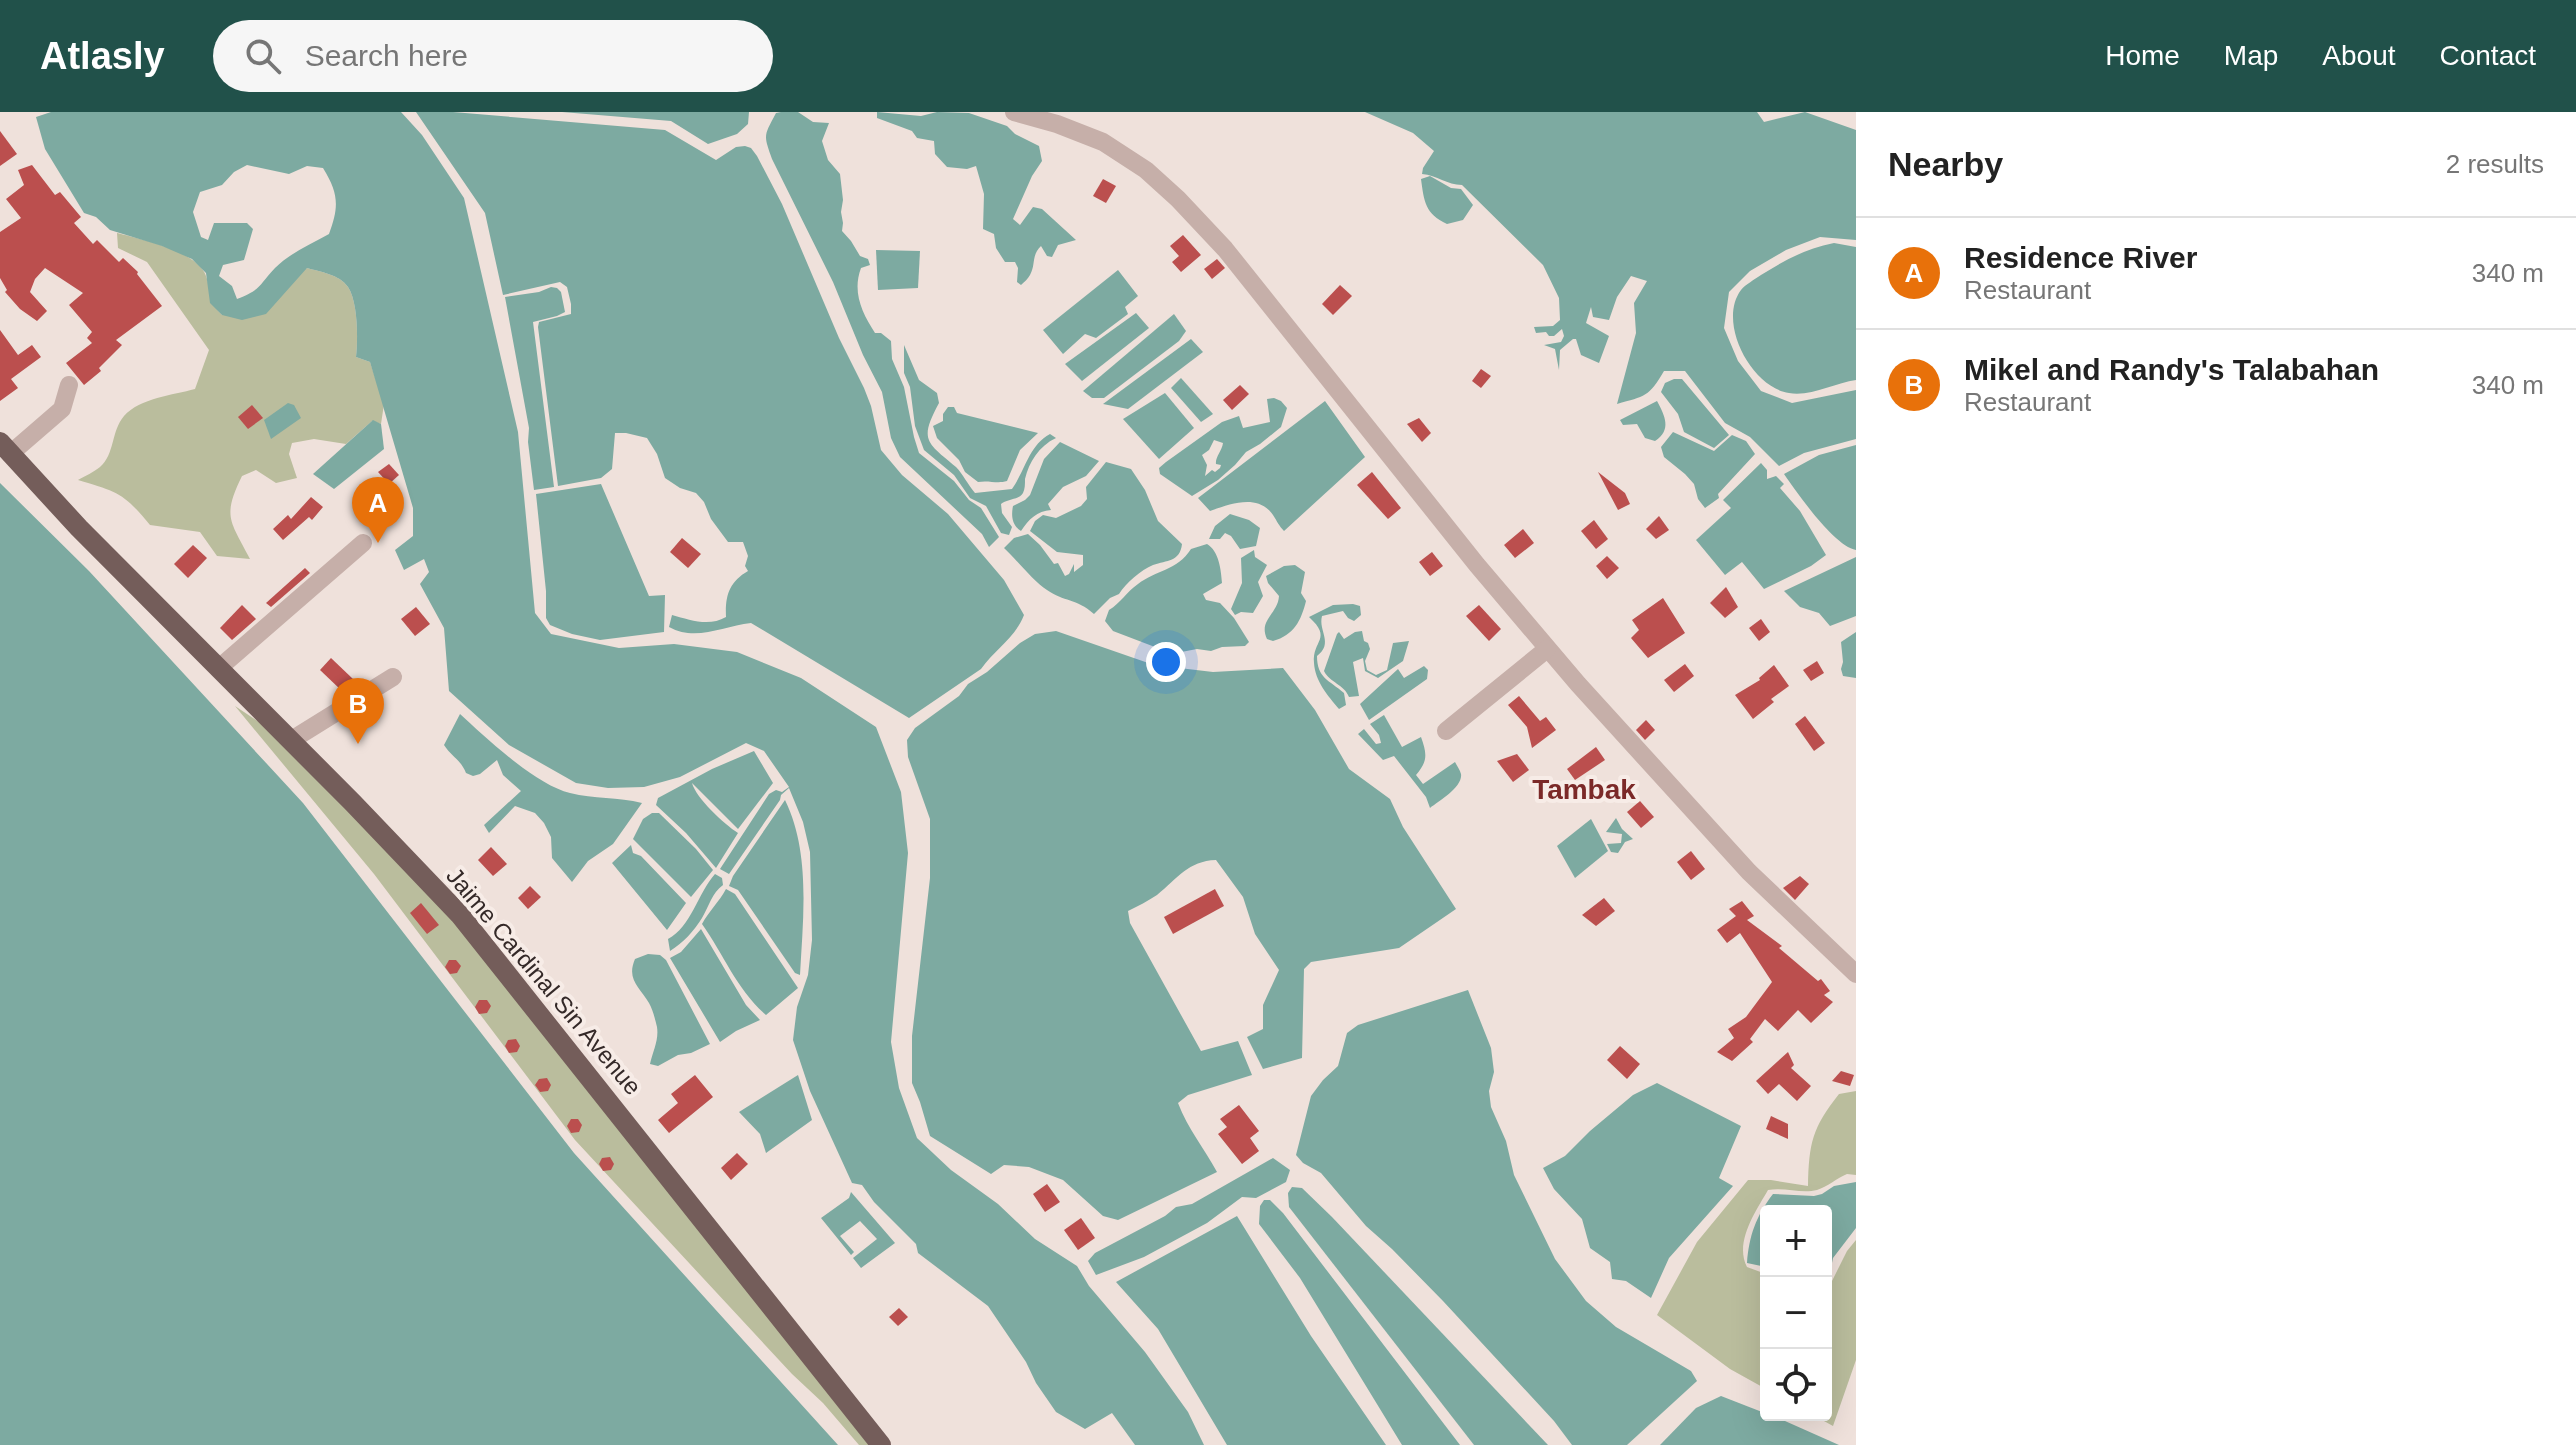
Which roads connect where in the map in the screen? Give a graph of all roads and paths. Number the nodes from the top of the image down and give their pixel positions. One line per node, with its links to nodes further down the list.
1 (1014, 112): 5 (street)
2 (69, 385): 3 (street)
3 (5, 448): 6 (main road, Jaime Cardinal Sin Avenue)
4 (363, 543): 6 (street)
5 (1547, 649): 8 (street); 10 (street)
6 (219, 668): 9 (main road, Jaime Cardinal Sin Avenue)
7 (393, 677): 9 (street)
8 (1446, 731)
9 (290, 741): 11 (main road, Jaime Cardinal Sin Avenue)
10 (1856, 974)
11 (881, 1445)

